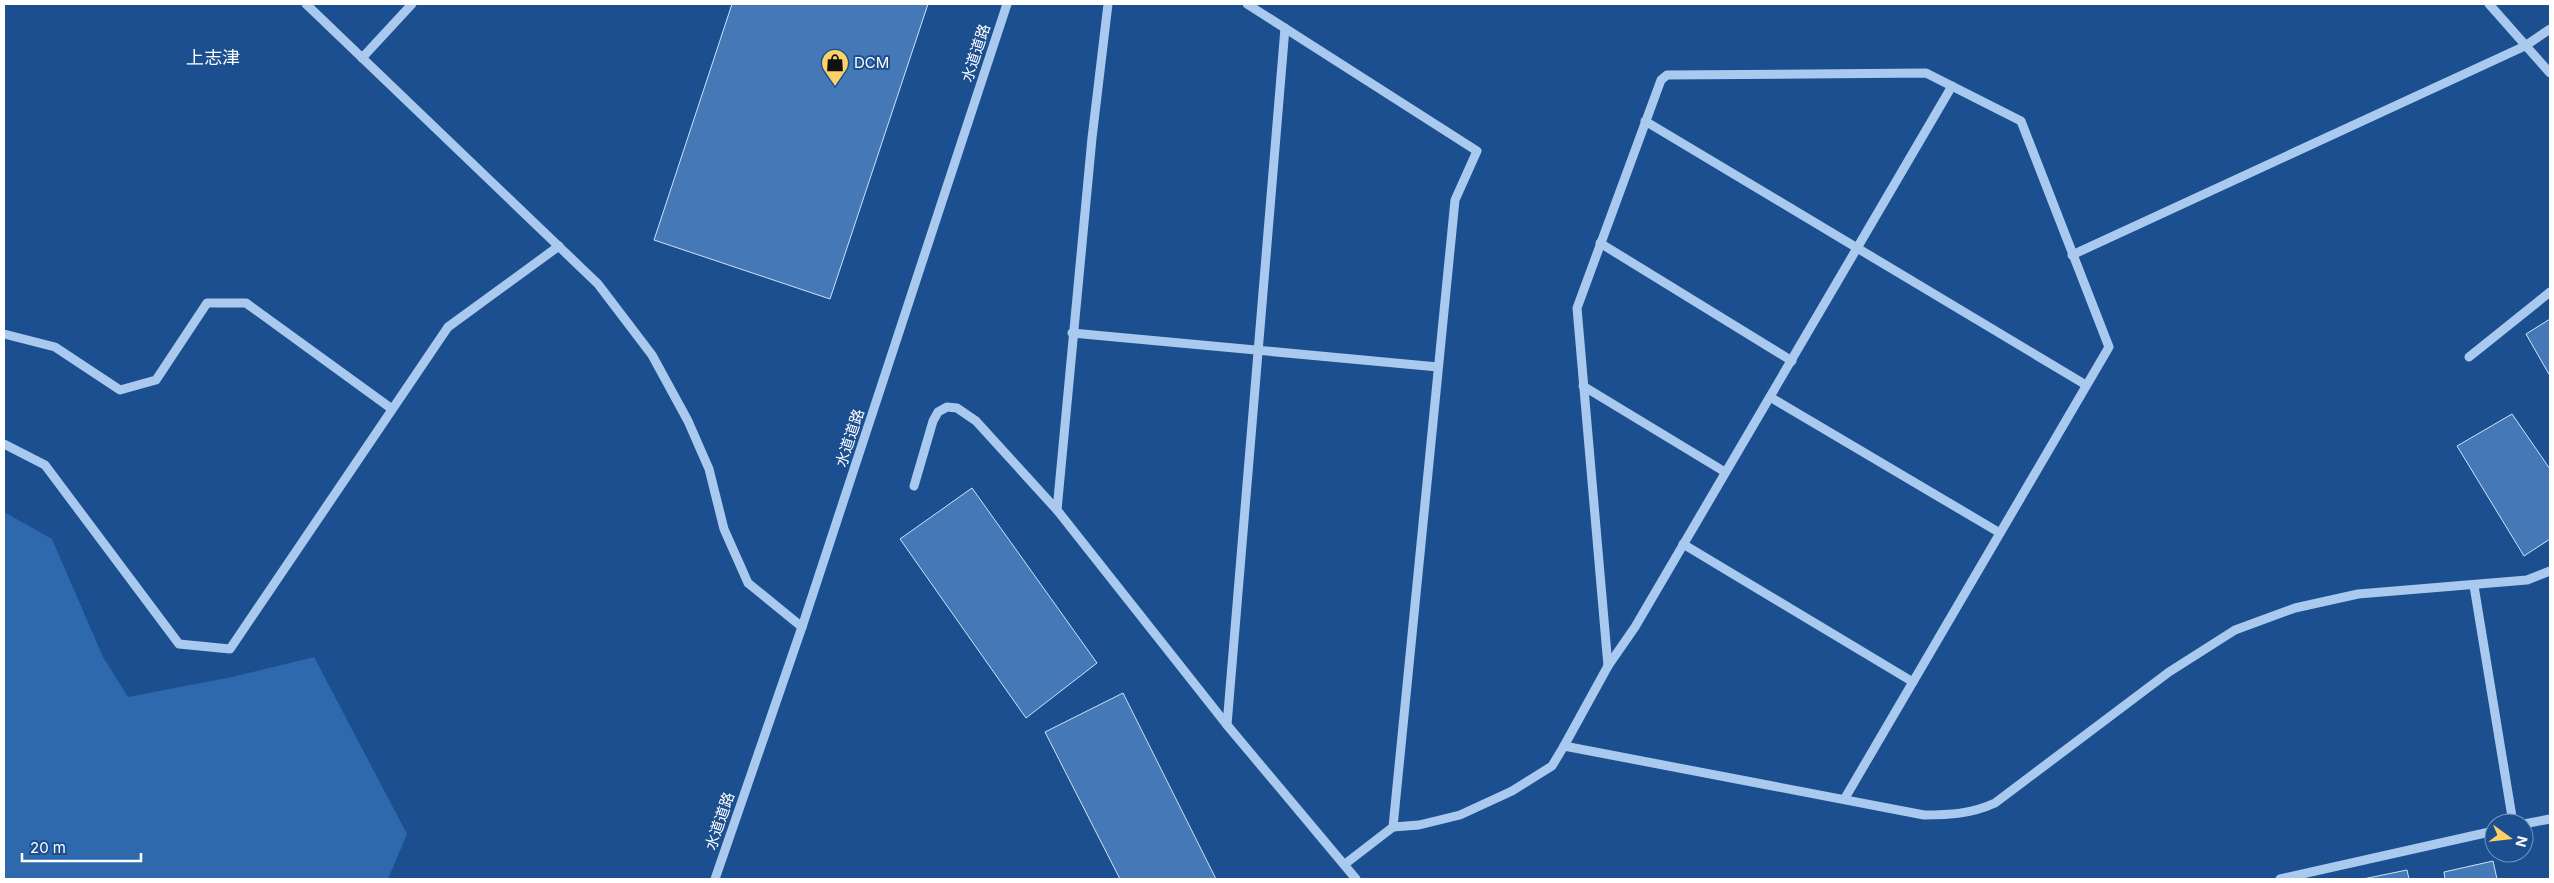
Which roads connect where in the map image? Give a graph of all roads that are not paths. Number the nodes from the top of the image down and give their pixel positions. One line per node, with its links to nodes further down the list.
1 (306, 4): 10 (street)
2 (412, 4): 10 (street)
3 (1007, 4): 37 (street, 水道道路)
4 (1108, 4): 20 (street)
5 (1247, 4): 7 (street)
6 (2488, 4): 9 (street)
7 (1285, 28): 21 (street); 24 (street)
8 (2550, 29): 9 (street)
9 (2525, 46): 11 (street); 17 (street)
10 (362, 58): 15 (street)
11 (2550, 72)
12 (1952, 86): 13 (street); 16 (street); 17 (street)
13 (1645, 121): 14 (street); 16 (street)
14 (1600, 243): 23 (street); 25 (street)
15 (559, 246): 28 (street); 37 (street)
16 (1857, 248): 23 (street); 26 (street)
17 (2072, 255): 26 (street)
18 (2550, 292): 22 (street)
19 (4, 334): 28 (street)
20 (1072, 334): 21 (street); 32 (street)
21 (1258, 351): 24 (street); 40 (street)
22 (2469, 357)
23 (1792, 361): 27 (street)
24 (1438, 367): 46 (street)
25 (1583, 386): 30 (street); 38 (street)
26 (2086, 386): 33 (street)
27 (1770, 397): 30 (street); 33 (street)
28 (392, 409): 29 (street)
29 (4, 444)
30 (1725, 472): 34 (street)
31 (914, 486): 32 (street)
32 (1057, 510): 40 (street)
33 (2000, 533): 39 (street)
34 (1683, 544): 38 (street); 39 (street)
35 (2550, 571): 36 (street)
36 (2474, 586): 42 (street); 43 (street)
37 (802, 627): 49 (street, 水道道路)
38 (1608, 666): 41 (street)
39 (1913, 682): 42 (street)
40 (1227, 726): 48 (street)
41 (1564, 746): 42 (street); 46 (street)
42 (1845, 798)
43 (2512, 813)
44 (2550, 819): 45 (street)
45 (2534, 822)
46 (1393, 827): 48 (street)
47 (2484, 833): 51 (street)
48 (1346, 864): 50 (street)
49 (715, 879)
50 (1356, 879)
51 (2280, 879)

